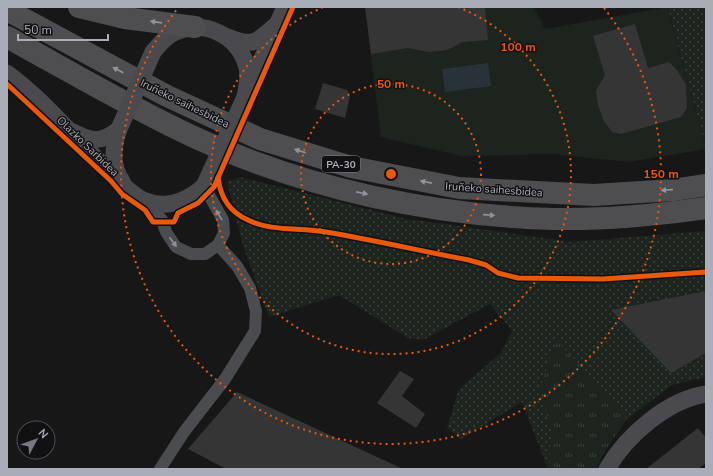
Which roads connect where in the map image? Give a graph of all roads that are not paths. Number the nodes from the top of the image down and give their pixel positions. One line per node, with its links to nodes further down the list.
1 (79, 7): 5 (highway, one-way to 1)
2 (285, 7): 4 (street)
3 (7, 10): 13 (highway, Iruñeko saihesbidea / PA-30, one-way to 3)
4 (278, 23): 7 (street); 10 (street)
5 (195, 27): 7 (street); 12 (street, bridge)
6 (7, 37): 15 (highway, PA-30)
7 (227, 37): 10 (street)
8 (7, 47): 15 (highway)
9 (7, 73): 11 (street)
10 (245, 97): 14 (street, bridge)
11 (68, 129): 12 (street); 16 (street)
12 (119, 130): 16 (street)
13 (706, 185)
14 (204, 186): 17 (street); 21 (street, one-way to 14)
15 (337, 188): 20 (highway, PA-30, one-way to 20)
16 (129, 190): 17 (street)
17 (143, 200): 21 (street, one-way to 21)
18 (706, 208): 20 (highway, PA-30)
19 (706, 218): 20 (highway)
20 (556, 219)
21 (218, 245): 23 (street)
22 (706, 394): 24 (street)
23 (160, 469)
24 (607, 469)

